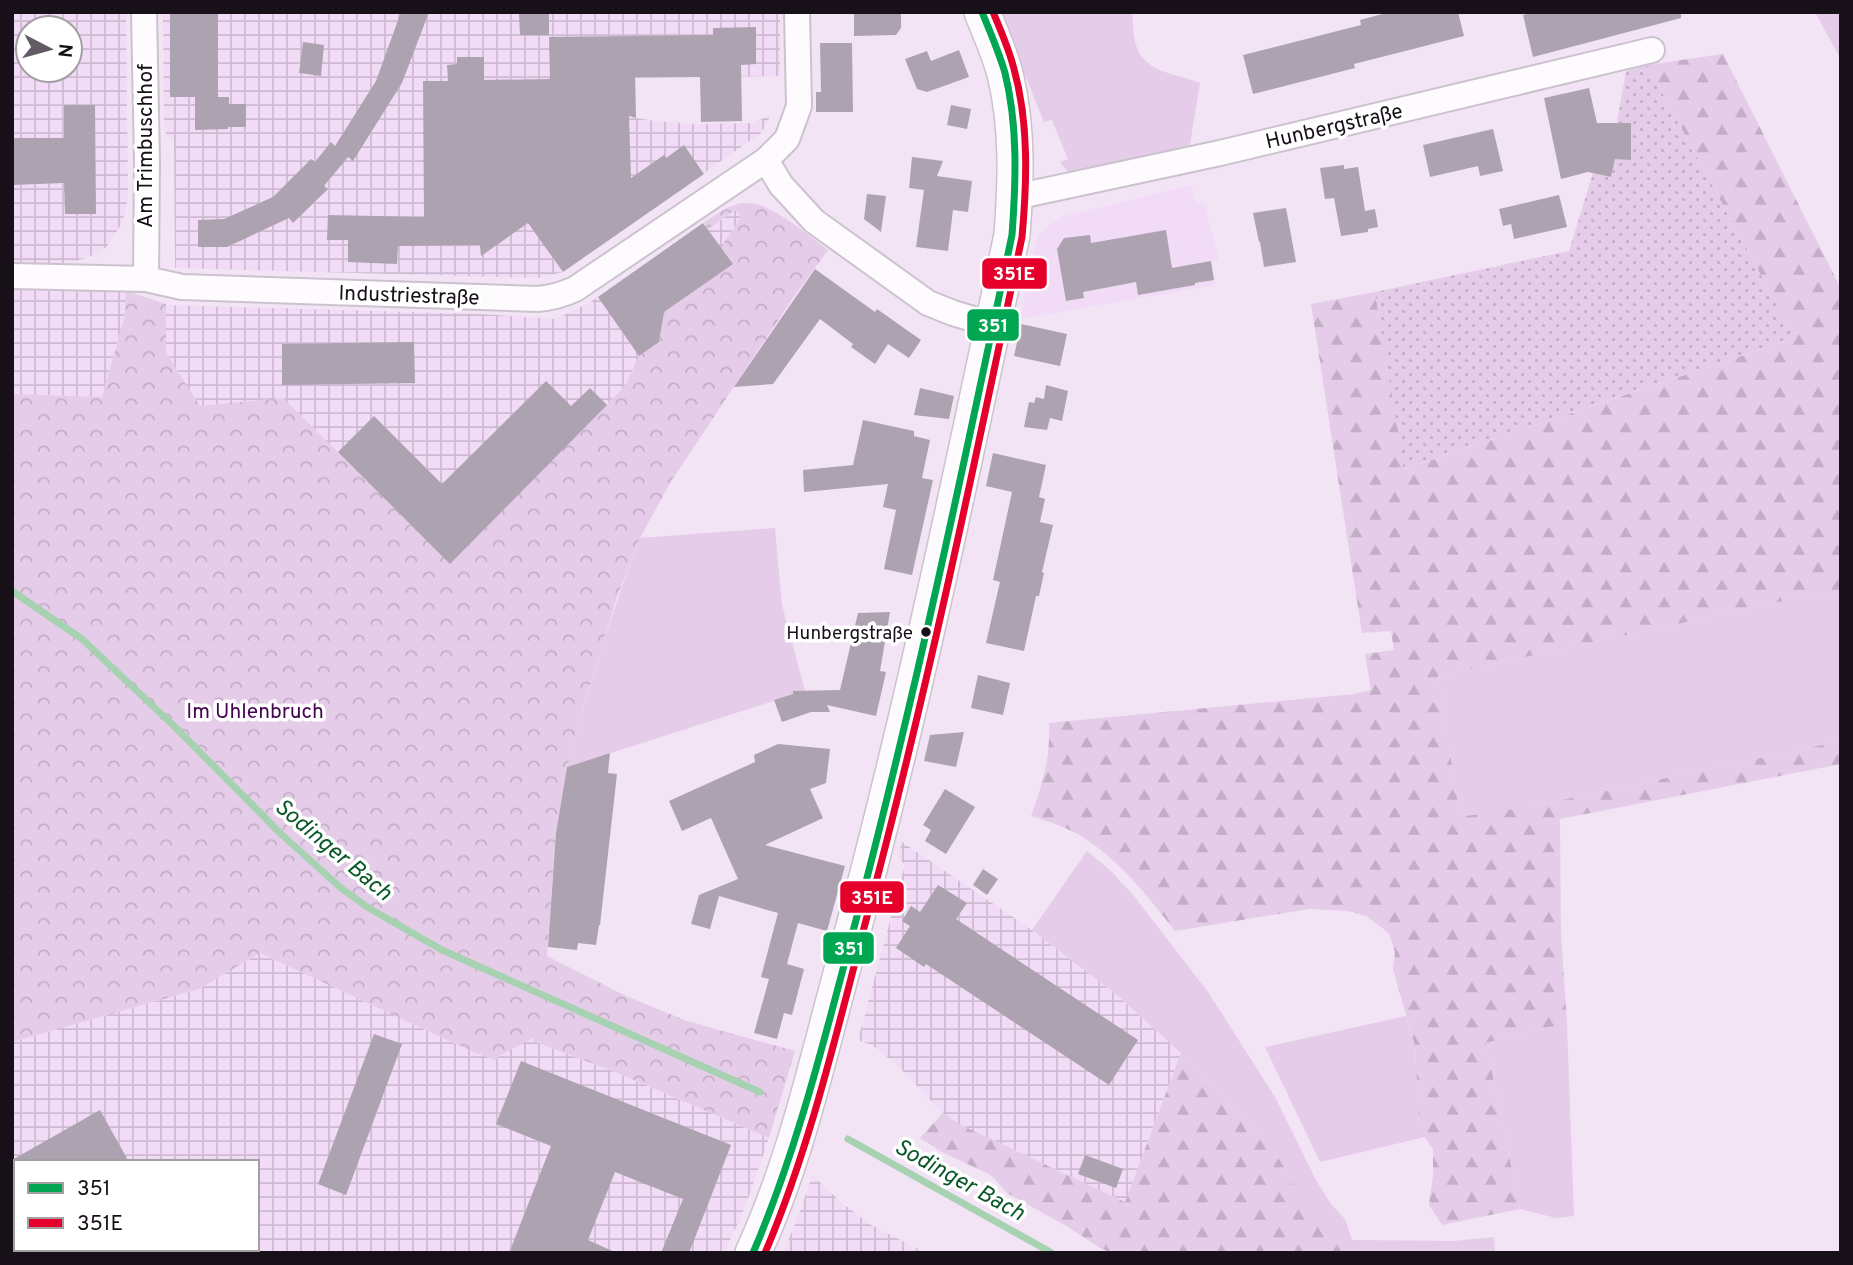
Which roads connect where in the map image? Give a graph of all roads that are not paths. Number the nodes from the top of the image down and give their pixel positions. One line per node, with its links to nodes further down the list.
1 (144, 12): 8 (street, Am Trimbuschhof)
2 (797, 12): 5 (street, Industriestraße)
3 (982, 12): 6 (main road)
4 (1652, 50): 6 (street, Hunbergstraße)
5 (766, 160): 8 (street, Industriestraße); 9 (street)
6 (1015, 197): 9 (main road)
7 (12, 276): 8 (street, Industriestraße)
8 (146, 279)
9 (993, 325): 10 (main road)
10 (753, 1253)

